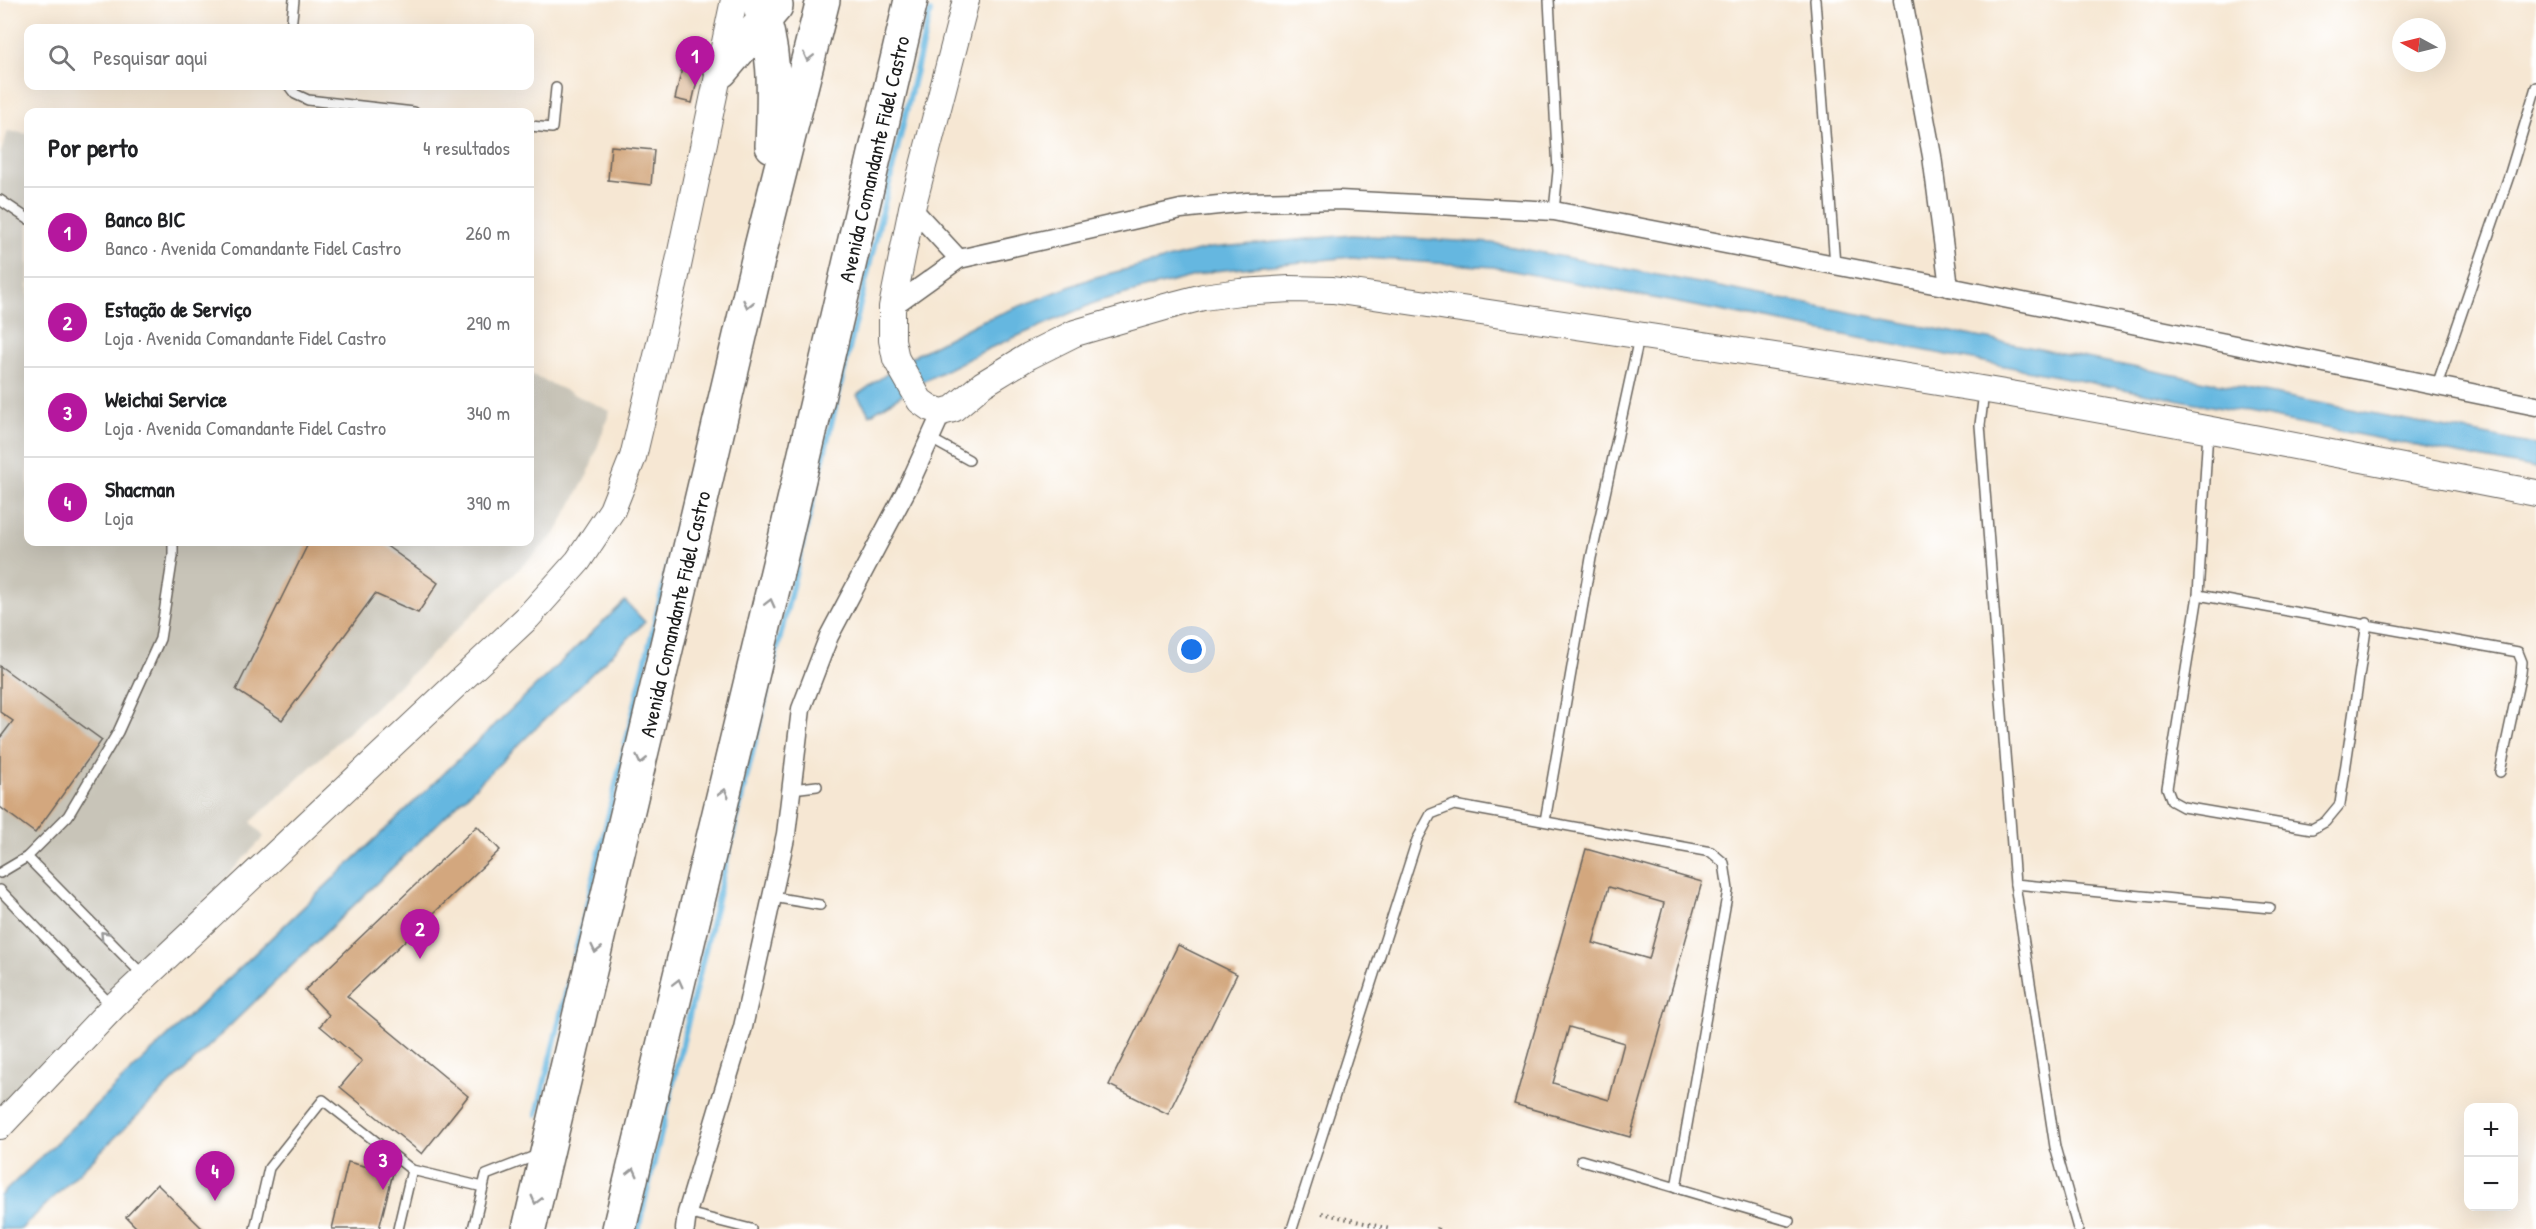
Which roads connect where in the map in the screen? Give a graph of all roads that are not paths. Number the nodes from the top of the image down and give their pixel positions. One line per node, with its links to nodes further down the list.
1 (294, 0): 10 (lane)
2 (735, 0): 11 (street)
3 (823, 0): 21 (highway, Avenida Comandante Fidel Castro, one-way to 21)
4 (911, 0): 63 (highway, Avenida Comandante Fidel Castro, one-way to 4)
5 (966, 0): 18 (street)
6 (1549, 0): 19 (lane)
7 (1815, 0): 23 (lane)
8 (1903, 0): 24 (street)
9 (768, 6): 11 (highway); 21 (highway)
10 (291, 24)
11 (721, 71): 49 (street)
12 (2536, 87): 27 (lane)
13 (556, 88): 16 (lane)
14 (292, 90): 15 (lane)
15 (379, 108)
16 (534, 126)
17 (0, 200): 20 (lane)
18 (912, 208): 22 (street); 25 (street)
19 (1554, 211): 22 (street); 23 (street)
20 (24, 216)
21 (761, 247): 52 (highway, Avenida Comandante Fidel Castro, one-way to 52)
22 (959, 259): 25 (street)
23 (1835, 265): 24 (street)
24 (1949, 287): 27 (street)
25 (892, 308): 29 (street)
26 (1640, 335): 28 (street); 29 (street); 41 (lane)
27 (2437, 385): 30 (street)
28 (1984, 389): 31 (street); 44 (lane)
29 (931, 406): 32 (street)
30 (2536, 406)
31 (2208, 429): 34 (street); 36 (lane)
32 (931, 439): 33 (lane); 40 (street)
33 (969, 460)
34 (2536, 493)
35 (172, 546): 42 (lane)
36 (2198, 595): 37 (lane); 37 (lane)
37 (2367, 623): 38 (lane)
38 (2500, 772)
39 (817, 786): 40 (lane)
40 (792, 789): 46 (street)
41 (1545, 821): 56 (lane); 65 (lane)
42 (27, 857): 43 (lane); 49 (lane, one-way to 42)
43 (0, 873)
44 (2015, 884): 48 (lane); 66 (lane)
45 (0, 890): 50 (lane)
46 (772, 897): 47 (lane); 57 (street)
47 (820, 905)
48 (2270, 908)
49 (144, 977): 50 (street)
50 (113, 1007): 51 (street)
51 (0, 1126)
52 (548, 1151): 55 (lane); 62 (highway, Avenida Comandante Fidel Castro, one-way to 62)
53 (1581, 1160): 56 (lane)
54 (412, 1170): 55 (lane); 59 (lane); 60 (lane)
55 (483, 1187): 61 (lane)
56 (1676, 1188): 58 (lane)
57 (686, 1221): 64 (lane)
58 (1789, 1221)
59 (255, 1229)
60 (398, 1229)
61 (473, 1229)
62 (529, 1229)
63 (619, 1229)
64 (751, 1229)
65 (1292, 1229)
66 (2078, 1229)

